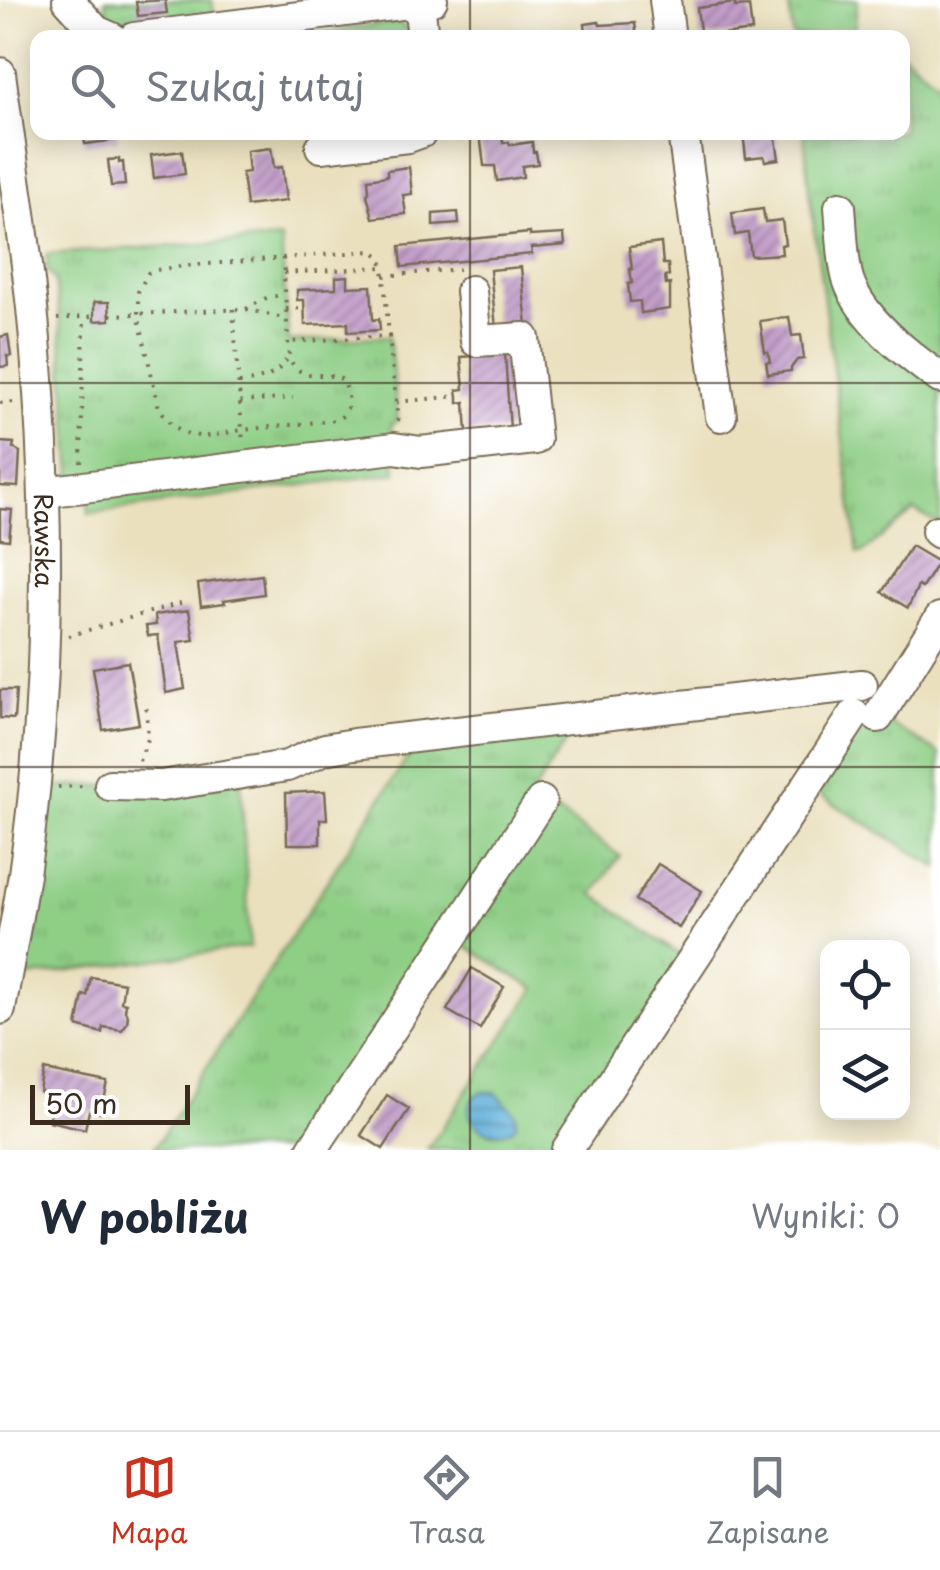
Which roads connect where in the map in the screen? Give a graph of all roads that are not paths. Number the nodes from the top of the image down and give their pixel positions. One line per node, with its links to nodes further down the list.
1 (68, 0): 4 (street)
2 (665, 0): 7 (street)
3 (426, 1): 5 (street); 6 (street)
4 (95, 30)
5 (197, 30)
6 (424, 30)
7 (669, 30)
8 (0, 73): 9 (street, Rawska)
9 (4, 137): 17 (street, Rawska)
10 (376, 140): 12 (street)
11 (684, 140): 16 (street)
12 (321, 147)
13 (840, 207): 15 (street)
14 (472, 280): 17 (street)
15 (940, 378)
16 (721, 416)
17 (44, 492): 22 (street, Rawska)
18 (940, 618): 24 (street)
19 (862, 685): 20 (street)
20 (110, 784)
21 (541, 801): 23 (street)
22 (0, 1008)
23 (312, 1150)
24 (566, 1150)

